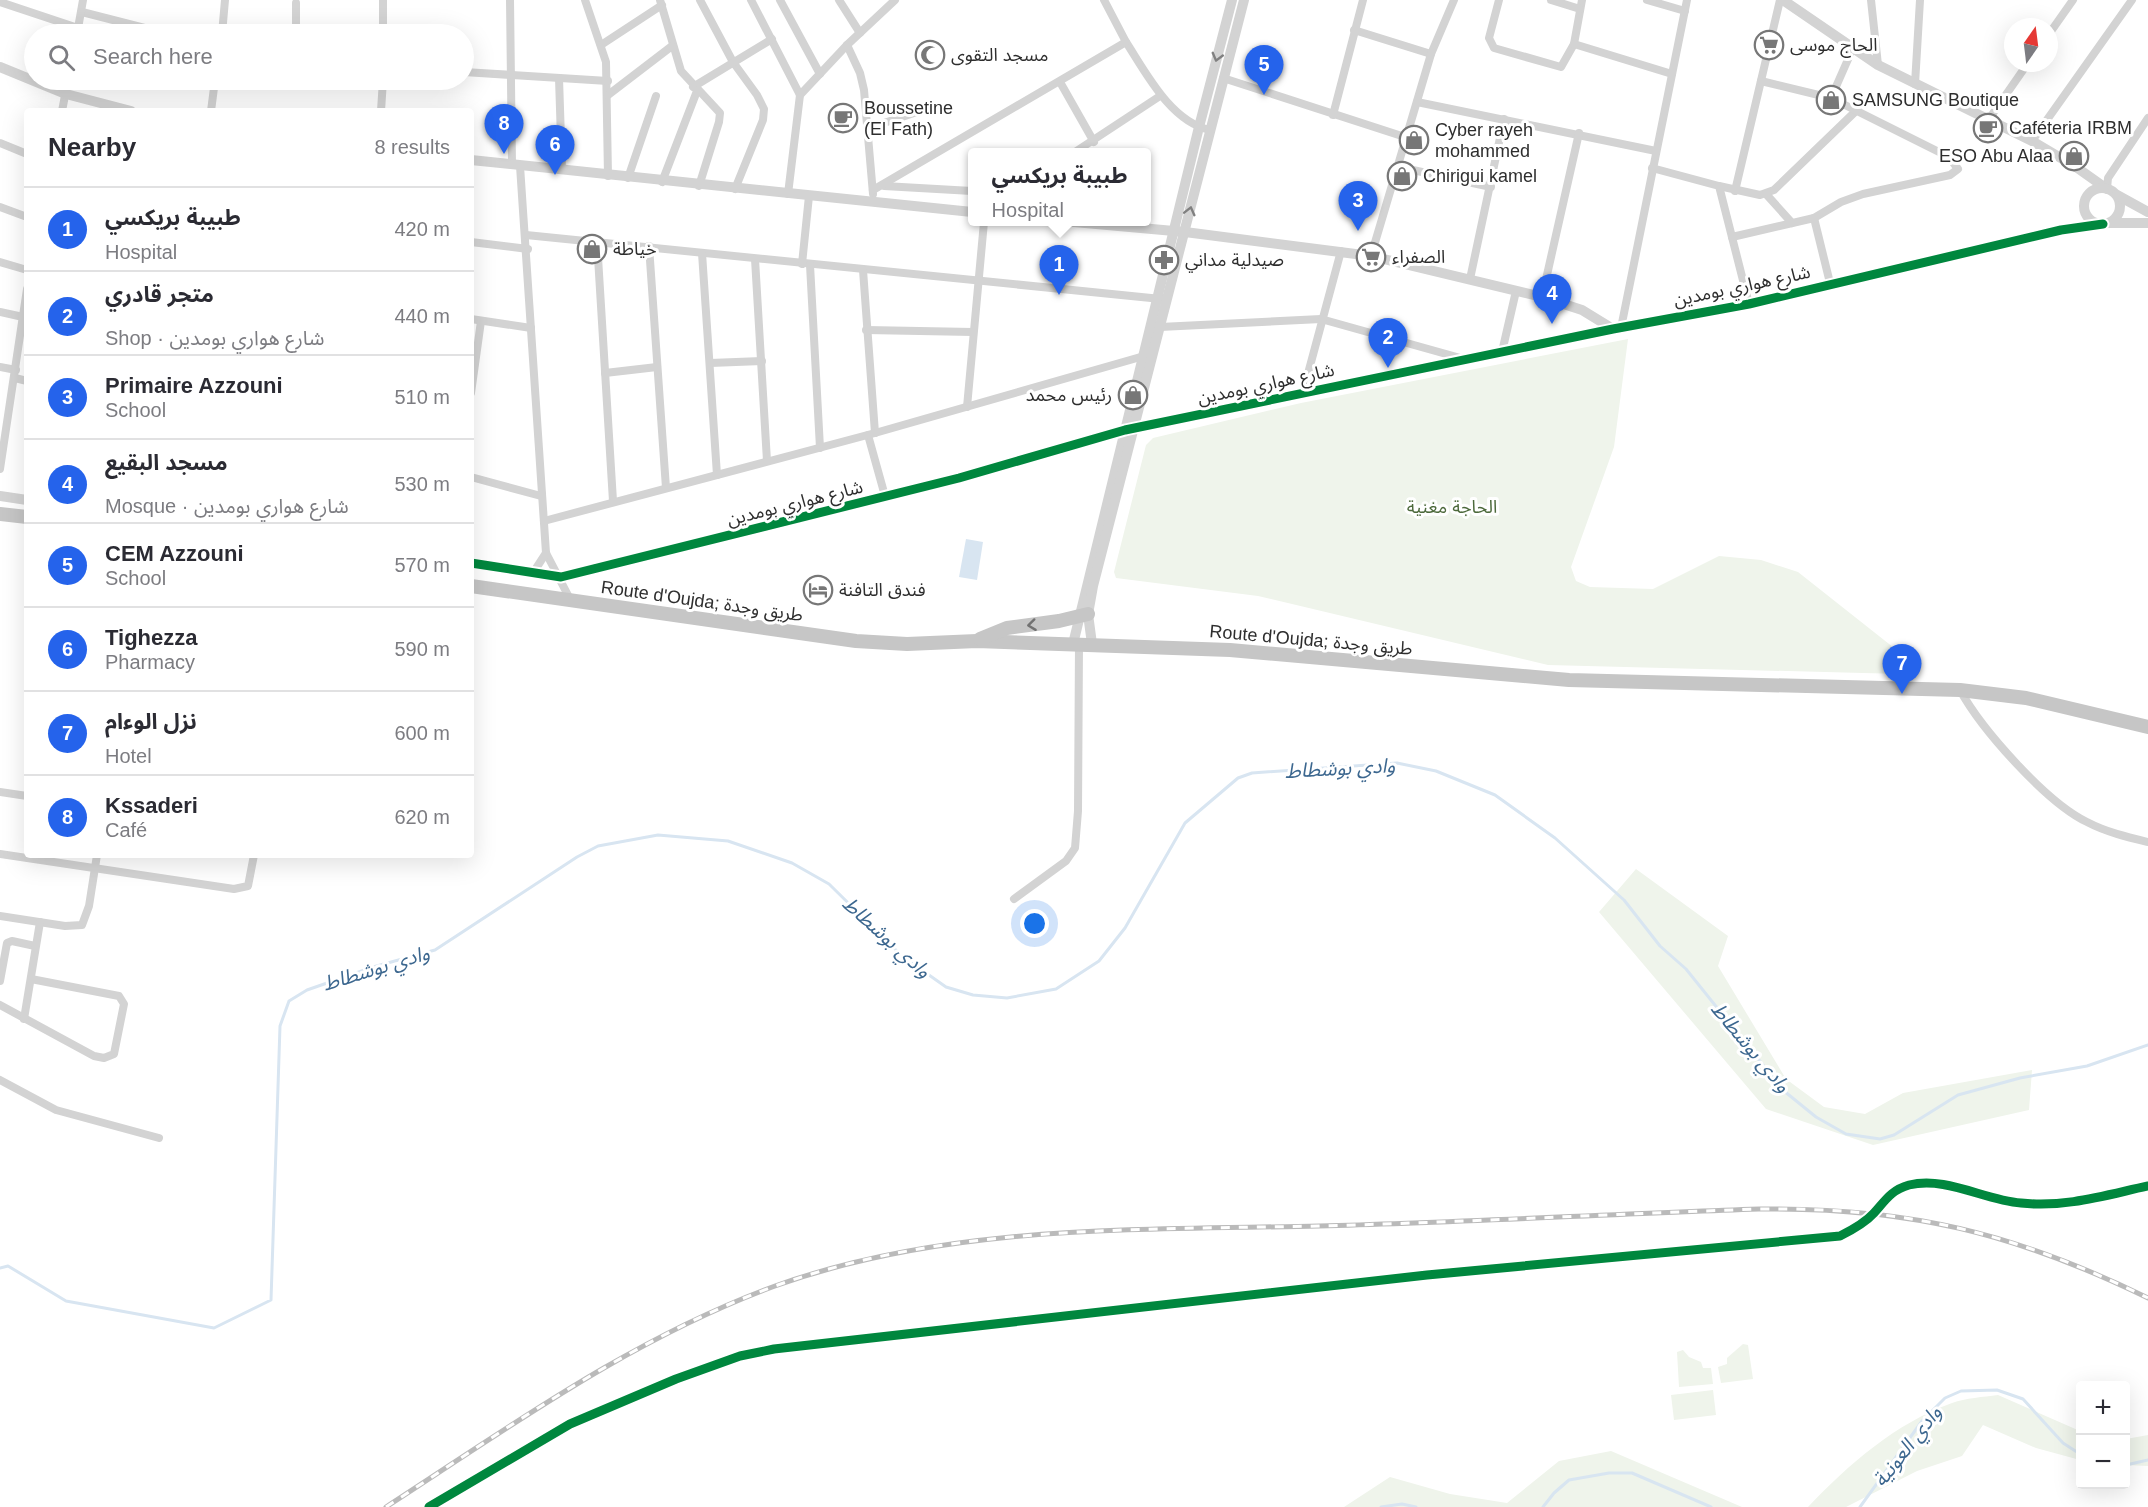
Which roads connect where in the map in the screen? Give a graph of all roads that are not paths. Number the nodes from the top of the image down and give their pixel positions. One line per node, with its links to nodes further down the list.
1 (83, 0): 30 (street)
2 (225, 0): 35 (street)
3 (383, 0): 37 (street)
4 (510, 0): 55 (street)
5 (585, 0): 43 (street)
6 (700, 0): 48 (street)
7 (751, 0): 40 (street)
8 (780, 0): 53 (street)
9 (839, 0): 39 (street)
10 (894, 0): 39 (street)
11 (1104, 0): 41 (street)
12 (1232, 0): 85 (street, one-way to 85)
13 (1244, 0): 58 (street)
14 (1363, 0): 38 (street)
15 (1454, 0): 47 (street)
16 (1499, 0): 42 (street)
17 (1551, 0): 28 (street)
18 (1647, 0): 29 (street)
19 (1687, 0): 29 (street)
20 (1782, 0): 46 (street); 60 (street)
21 (1871, 0): 49 (street)
22 (1920, 0): 62 (street)
23 (2073, 0): 31 (street)
24 (2132, 0): 90 (street)
25 (661, 2): 43 (street); 45 (street)
26 (0, 3): 32 (street)
27 (296, 3): 36 (street)
28 (1581, 4): 42 (street)
29 (1685, 11): 54 (street)
30 (82, 12): 33 (street); 34 (street)
31 (2058, 21)
32 (58, 24)
33 (79, 24)
34 (129, 24)
35 (223, 24)
36 (296, 24)
37 (383, 24)
38 (1354, 30): 47 (street); 81 (street)
39 (860, 33): 44 (street)
40 (772, 39): 48 (street); 70 (street)
41 (1126, 42): 61 (street); 72 (street)
42 (1574, 44): 54 (street)
43 (601, 45): 59 (street)
44 (847, 45): 53 (street); 86 (street)
45 (672, 46): 63 (street); 69 (street)
46 (1853, 48): 49 (street); 73 (street)
47 (1431, 54): 74 (street)
48 (733, 62): 63 (street); 109 (street)
49 (1878, 65): 62 (street)
50 (0, 67): 56 (street)
51 (2022, 72): 84 (street)
52 (474, 73): 55 (street)
53 (820, 74): 70 (street)
54 (1672, 74): 94 (street)
55 (511, 75): 57 (street); 97 (street)
56 (24, 77)
57 (560, 78): 59 (street); 101 (street)
58 (1223, 78): 81 (street); 87 (street)
59 (608, 81): 69 (street)
60 (1761, 81): 73 (street); 110 (street)
61 (1060, 82): 91 (street); 106 (street)
62 (1915, 84): 84 (street)
63 (695, 89): 104 (street); 105 (street)
64 (56, 90): 68 (street)
65 (67, 90): 68 (street)
66 (214, 90): 77 (street)
67 (382, 90): 78 (street)
68 (66, 94): 75 (street); 76 (street)
69 (608, 95): 102 (street)
70 (800, 95): 113 (street)
71 (656, 96): 103 (street)
72 (1160, 96): 85 (street); 91 (street)
73 (1831, 98): 79 (street)
74 (1417, 102): 83 (street); 89 (street)
75 (63, 108)
76 (120, 108)
77 (211, 108)
78 (381, 108)
79 (1857, 109): 114 (street); 122 (street)
80 (923, 110): 86 (street)
81 (1333, 115): 89 (street)
82 (2148, 118): 112 (street)
83 (1504, 119): 88 (street); 108 (street)
84 (1989, 119): 90 (street)
85 (1198, 127): 87 (street); 129 (street)
86 (869, 128): 116 (street)
87 (1210, 130): 129 (street, one-way to 87)
88 (1579, 134): 94 (street); 148 (street)
89 (1408, 138): 98 (street)
90 (2032, 141): 99 (street)
91 (1094, 142): 93 (street)
92 (0, 143): 95 (street)
93 (1084, 148)
94 (1656, 151): 100 (street)
95 (24, 153)
96 (474, 160): 97 (street)
97 (516, 165): 101 (street); 130 (street)
98 (1399, 167): 108 (street); 138 (street)
99 (2076, 167): 112 (street); 117 (street)
100 (1652, 168): 107 (street); 159 (street)
101 (562, 170): 102 (street)
102 (608, 176): 103 (street)
103 (628, 178): 104 (street)
104 (662, 182): 105 (street)
105 (699, 186): 109 (street)
106 (883, 186): 111 (street); 116 (street)
107 (1719, 186): 110 (street); 131 (street)
108 (1491, 187): 144 (street)
109 (735, 189): 113 (street)
110 (1736, 190): 114 (street)
111 (968, 191)
112 (2112, 192): 117 (street); 120 (street); 125 (street)
113 (788, 194): 115 (street)
114 (1766, 194): 123 (street)
115 (809, 196): 116 (street); 141 (street)
116 (873, 196): 119 (street)
117 (2085, 206): 125 (street); 128 (street)
118 (0, 207): 121 (street)
119 (968, 211)
120 (2148, 212)
121 (24, 217)
122 (1814, 218): 123 (street); 146 (street)
123 (1792, 223): 131 (street)
124 (2148, 223): 125 (street, شارع هواري بومدين)
125 (2106, 224): 128 (street, شارع هواري بومدين)
126 (984, 226): 145 (street)
127 (1116, 226): 129 (street)
128 (2073, 228): 146 (street, شارع هواري بومدين)
129 (1180, 232): 136 (street); 149 (street)
130 (526, 235): 132 (street); 135 (street)
131 (1732, 237): 150 (street)
132 (597, 241): 134 (street); 170 (street)
133 (474, 242): 135 (street)
134 (649, 246): 137 (street); 168 (street)
135 (528, 249): 158 (street)
136 (1341, 251): 138 (street); 154 (street)
137 (702, 254): 139 (street); 166 (street)
138 (1371, 256): 144 (street)
139 (754, 259): 141 (street); 165 (street)
140 (0, 262): 142 (street)
141 (806, 264): 143 (street); 178 (street)
142 (24, 269)
143 (863, 270): 145 (street); 160 (street)
144 (1470, 279): 147 (street)
145 (979, 281): 149 (street); 161 (street)
146 (1830, 283): 150 (street, شارع هواري بومدين)
147 (1516, 291): 148 (street); 162 (street)
148 (1542, 297): 159 (street)
149 (1162, 299): 157 (street); 163 (street)
150 (1749, 304): 159 (street, شارع هواري بومدين)
151 (0, 312): 153 (street)
152 (24, 312): 153 (street)
153 (23, 317): 171 (street)
154 (1322, 319): 157 (street); 164 (street); 173 (street)
155 (474, 320): 156 (street)
156 (481, 321): 158 (street); 169 (street)
157 (1160, 327): 176 (street)
158 (531, 328): 185 (street)
159 (1617, 328): 162 (street, شارع هواري بومدين)
160 (866, 330): 161 (street); 177 (street)
161 (974, 332): 174 (street)
162 (1502, 352): 164 (street, شارع هواري بومدين)
163 (1144, 356): 174 (street); 176 (street)
164 (1467, 360): 173 (street, شارع هواري بومدين)
165 (762, 361): 166 (street); 179 (street)
166 (710, 363): 181 (street)
167 (0, 367): 171 (street)
168 (657, 367): 170 (street); 183 (street)
169 (474, 371)
170 (605, 373): 188 (street)
171 (15, 374): 172 (street); 175 (street)
172 (24, 379)
173 (1303, 392): 176 (street, شارع هواري بومدين)
174 (967, 407): 177 (street)
175 (4, 427): 180 (street)
176 (1130, 430): 186 (street, شارع هواري بومدين); 198 (street)
177 (871, 434): 178 (street); 186 (street)
178 (820, 448): 179 (street)
179 (767, 461): 181 (street)
180 (0, 469)
181 (717, 475): 183 (street)
182 (474, 478): 185 (street)
183 (666, 488): 188 (street)
184 (0, 496): 187 (street)
185 (541, 496): 191 (street)
186 (885, 496): 195 (street, شارع هواري بومدين)
187 (24, 500)
188 (614, 501): 191 (street)
189 (0, 514): 190 (main road)
190 (24, 518)
191 (544, 521): 192 (street)
192 (546, 553): 194 (street); 195 (street)
193 (474, 563): 194 (street, شارع هواري بومدين)
194 (533, 573): 195 (street, شارع هواري بومدين)
195 (561, 577): 197 (street)
196 (474, 586): 197 (main road, Route d'Oujda; طريق وجدة)
197 (571, 602): 199 (main road, Route d'Oujda; طريق وجدة)
198 (1084, 615): 199 (main road, one-way to 199); 200 (street); 200 (street)
199 (976, 641): 200 (main road, Route d'Oujda; طريق وجدة)
200 (1082, 644): 201 (main road, Route d'Oujda; طريق وجدة); 212 (street)
201 (1960, 690): 202 (main road, Route d'Oujda; طريق وجدة); 205 (street)
202 (2148, 727)
203 (0, 792): 204 (street)
204 (24, 796)
205 (2148, 842)
206 (0, 854): 207 (street)
207 (24, 858)
208 (27, 858): 211 (street)
209 (97, 858): 211 (street)
210 (255, 858): 211 (street)
211 (95, 868): 214 (street)
212 (1014, 899)
213 (0, 916): 214 (street)
214 (40, 922): 215 (street)
215 (35, 946): 216 (street); 217 (street)
216 (2, 958): 218 (street)
217 (31, 979): 220 (street); 220 (street)
218 (0, 981)
219 (0, 1005): 220 (street)
220 (24, 1019)
221 (0, 1080): 222 (street)
222 (159, 1138)
223 (2148, 1186): 224 (street)
224 (429, 1507)

